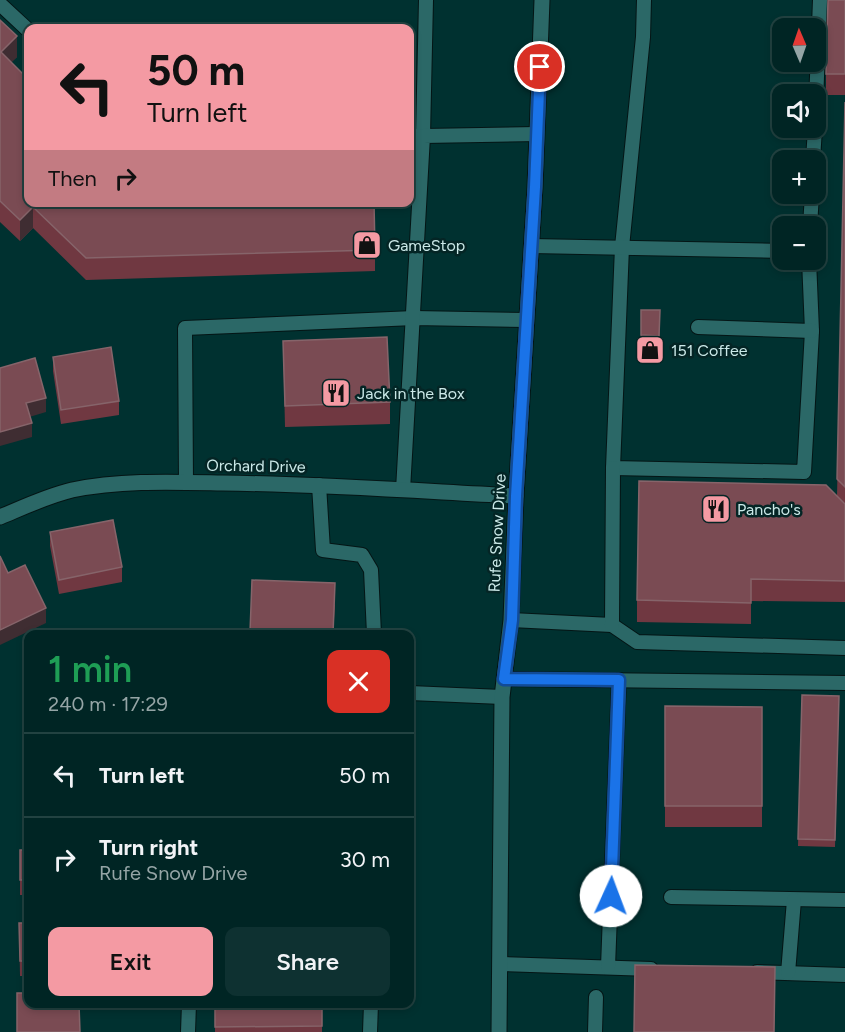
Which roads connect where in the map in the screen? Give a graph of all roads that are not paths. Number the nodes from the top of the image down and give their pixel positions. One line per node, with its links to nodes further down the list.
1 (426, 0): 9 (lane)
2 (542, 0): 8 (main road, Rufe Snow Drive)
3 (644, 0): 11 (lane)
4 (820, 0): 7 (lane)
5 (0, 4): 6 (lane)
6 (24, 26)
7 (817, 84)
8 (537, 134): 9 (lane); 10 (main road, Rufe Snow Drive)
9 (416, 136): 14 (lane)
10 (532, 246): 11 (lane); 15 (main road, Rufe Snow Drive)
11 (622, 247): 12 (lane); 18 (lane)
12 (772, 251)
13 (809, 270): 17 (lane)
14 (414, 318): 15 (lane); 19 (lane); 21 (lane)
15 (527, 320): 22 (main road, Rufe Snow Drive)
16 (698, 327): 17 (lane)
17 (812, 331): 18 (lane)
18 (613, 468): 25 (lane)
19 (186, 482): 20 (main road, Orchard Drive); 23 (main road, Orchard Drive)
20 (320, 485): 21 (main road, Orchard Drive); 26 (lane)
21 (403, 490): 22 (main road, Orchard Drive)
22 (516, 496): 24 (main road, Rufe Snow Drive)
23 (0, 517)
24 (512, 620): 25 (lane); 28 (main road, Rufe Snow Drive)
25 (612, 625): 27 (lane)
26 (374, 630)
27 (845, 648)
28 (504, 679): 29 (lane); 32 (main road, Rufe Snow Drive)
29 (619, 680): 30 (lane); 37 (lane)
30 (845, 683)
31 (414, 693): 32 (lane)
32 (502, 697): 36 (main road, Rufe Snow Drive)
33 (671, 897): 34 (lane)
34 (794, 900): 35 (lane); 40 (lane)
35 (845, 900)
36 (500, 964): 37 (lane); 47 (main road, Rufe Snow Drive)
37 (608, 967): 38 (lane)
38 (664, 969)
39 (743, 972): 40 (lane)
40 (789, 973): 41 (lane)
41 (845, 975)
42 (596, 997): 48 (lane)
43 (189, 1008): 45 (lane)
44 (371, 1008): 46 (lane)
45 (188, 1032)
46 (370, 1032)
47 (499, 1032)
48 (595, 1032)

